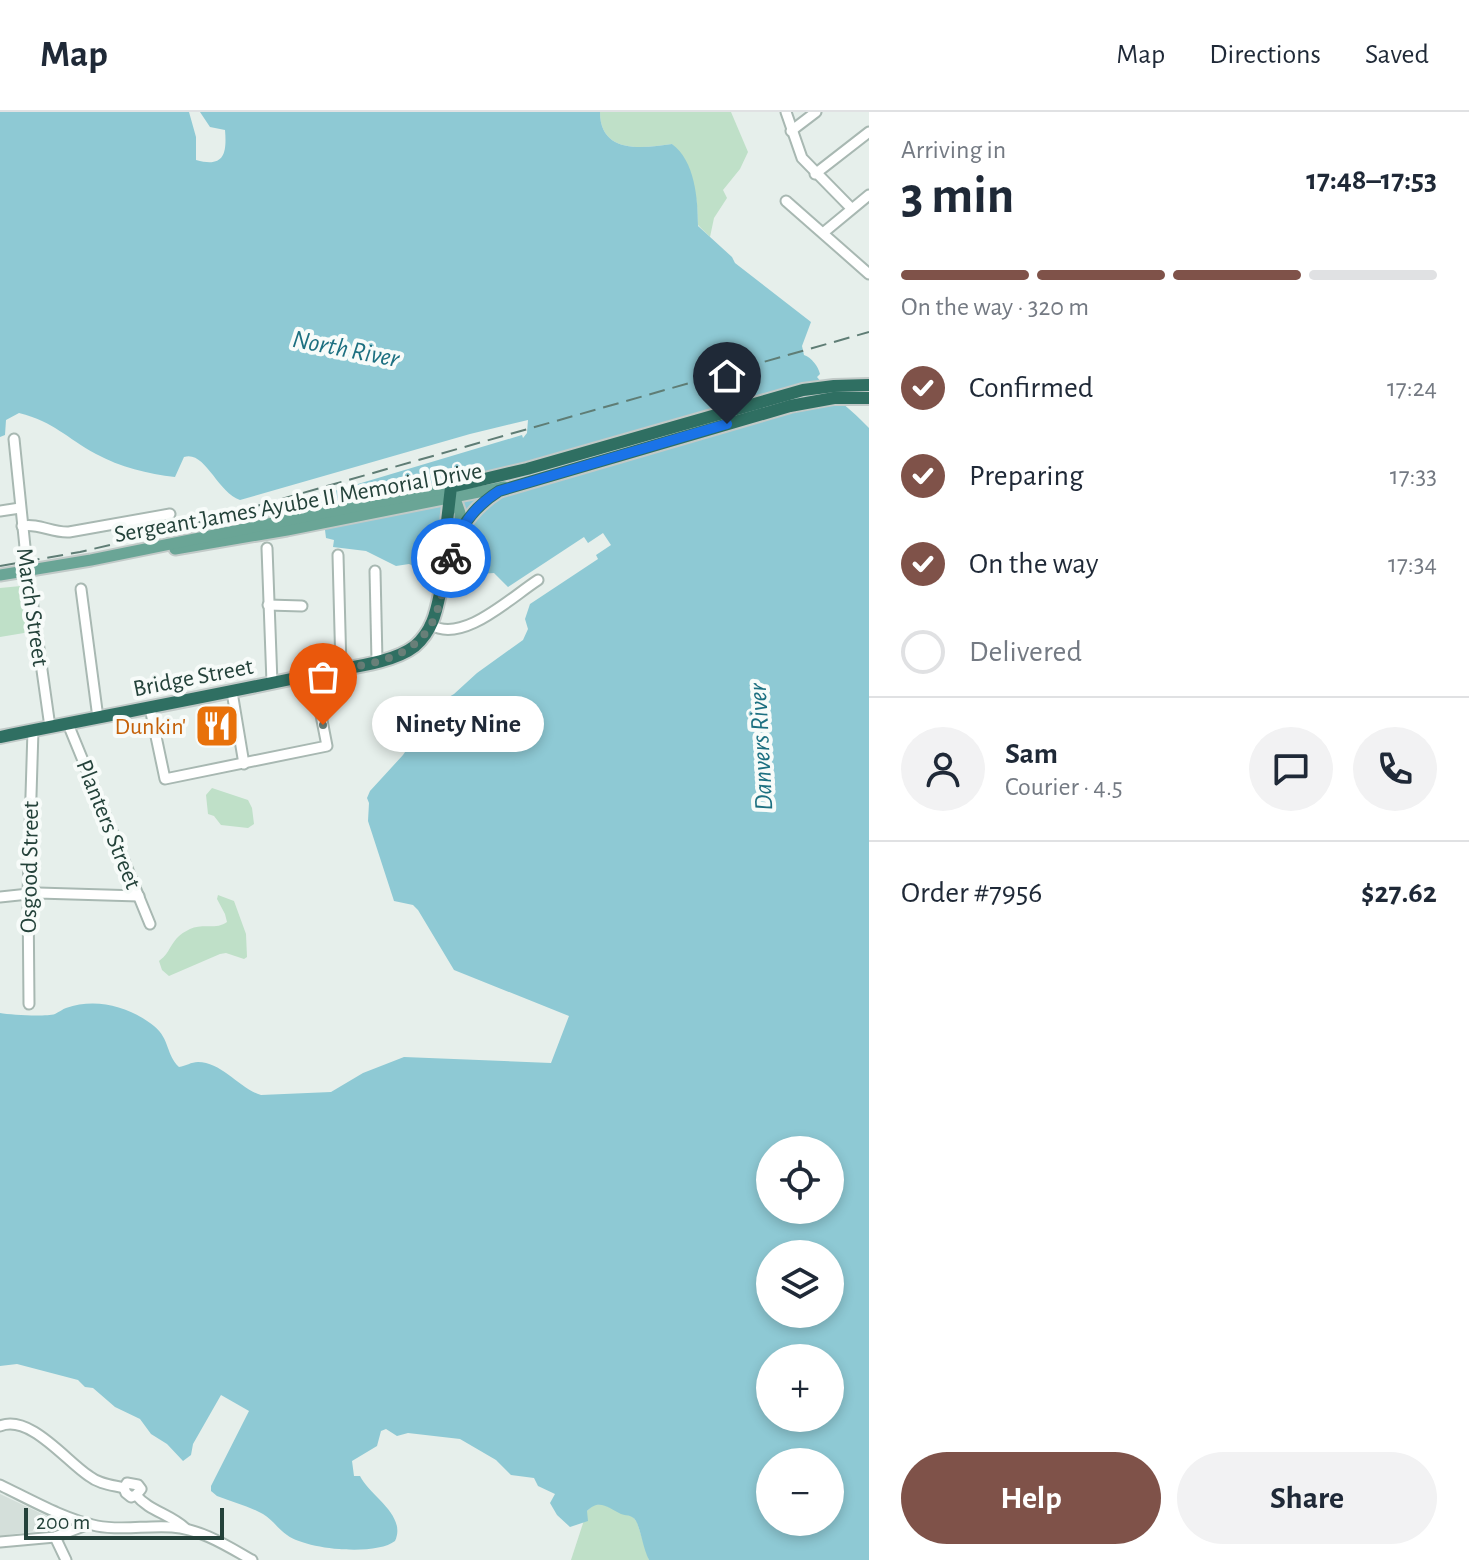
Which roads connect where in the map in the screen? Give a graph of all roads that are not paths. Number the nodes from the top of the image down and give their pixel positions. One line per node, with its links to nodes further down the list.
1 (786, 112): 3 (street)
2 (816, 112): 3 (street)
3 (791, 131): 5 (street)
4 (869, 132): 5 (street)
5 (815, 174): 8 (street)
6 (869, 195): 8 (street)
7 (786, 201): 9 (street)
8 (851, 208): 9 (street)
9 (823, 233): 10 (street)
10 (869, 274)
11 (869, 385): 13 (highway)
12 (869, 398): 13 (highway)
13 (724, 420): 15 (highway); 16 (highway)
14 (14, 439): 17 (street, March Street)
15 (512, 486): 16 (main road, Sergeant James Ayube II Memorial Drive); 21 (highway)
16 (453, 494): 21 (main road); 25 (main road, Sergeant James Ayube II Memorial Drive); 26 (highway)
17 (20, 508): 18 (street); 20 (street, March Street)
18 (0, 511)
19 (170, 514): 20 (street)
20 (22, 526): 40 (street, March Street, bridge)
21 (460, 529): 26 (highway)
22 (267, 548): 29 (street)
23 (338, 555): 33 (street)
24 (375, 571): 32 (street)
25 (0, 575)
26 (443, 580): 31 (highway)
27 (538, 580): 31 (street)
28 (81, 589): 38 (street)
29 (268, 605): 30 (street); 35 (street)
30 (302, 606)
31 (431, 625): 32 (highway, Bridge Street)
32 (377, 661): 33 (highway, Bridge Street)
33 (341, 669): 34 (highway, Bridge Street)
34 (313, 674): 35 (highway, Bridge Street); 43 (street)
35 (272, 683): 36 (highway, Bridge Street)
36 (232, 692): 37 (highway, Bridge Street); 43 (street)
37 (150, 708): 38 (highway, Bridge Street); 43 (street)
38 (98, 718): 39 (highway, Bridge Street)
39 (68, 724): 40 (highway, Bridge Street); 45 (street, Planters Street)
40 (50, 727): 41 (highway, Bridge Street)
41 (33, 730): 42 (highway, Bridge Street); 44 (street, Osgood Street)
42 (0, 737)
43 (244, 764)
44 (28, 893): 45 (street); 46 (street); 48 (street, Osgood Street)
45 (139, 896): 47 (street, Planters Street)
46 (0, 897)
47 (150, 924)
48 (29, 1004)
49 (0, 1426): 52 (street)
50 (0, 1485): 51 (street)
51 (89, 1524): 52 (street); 53 (street)
52 (186, 1529): 56 (street)
53 (55, 1537): 54 (street); 55 (street)
54 (0, 1542)
55 (66, 1560)
56 (252, 1560)

